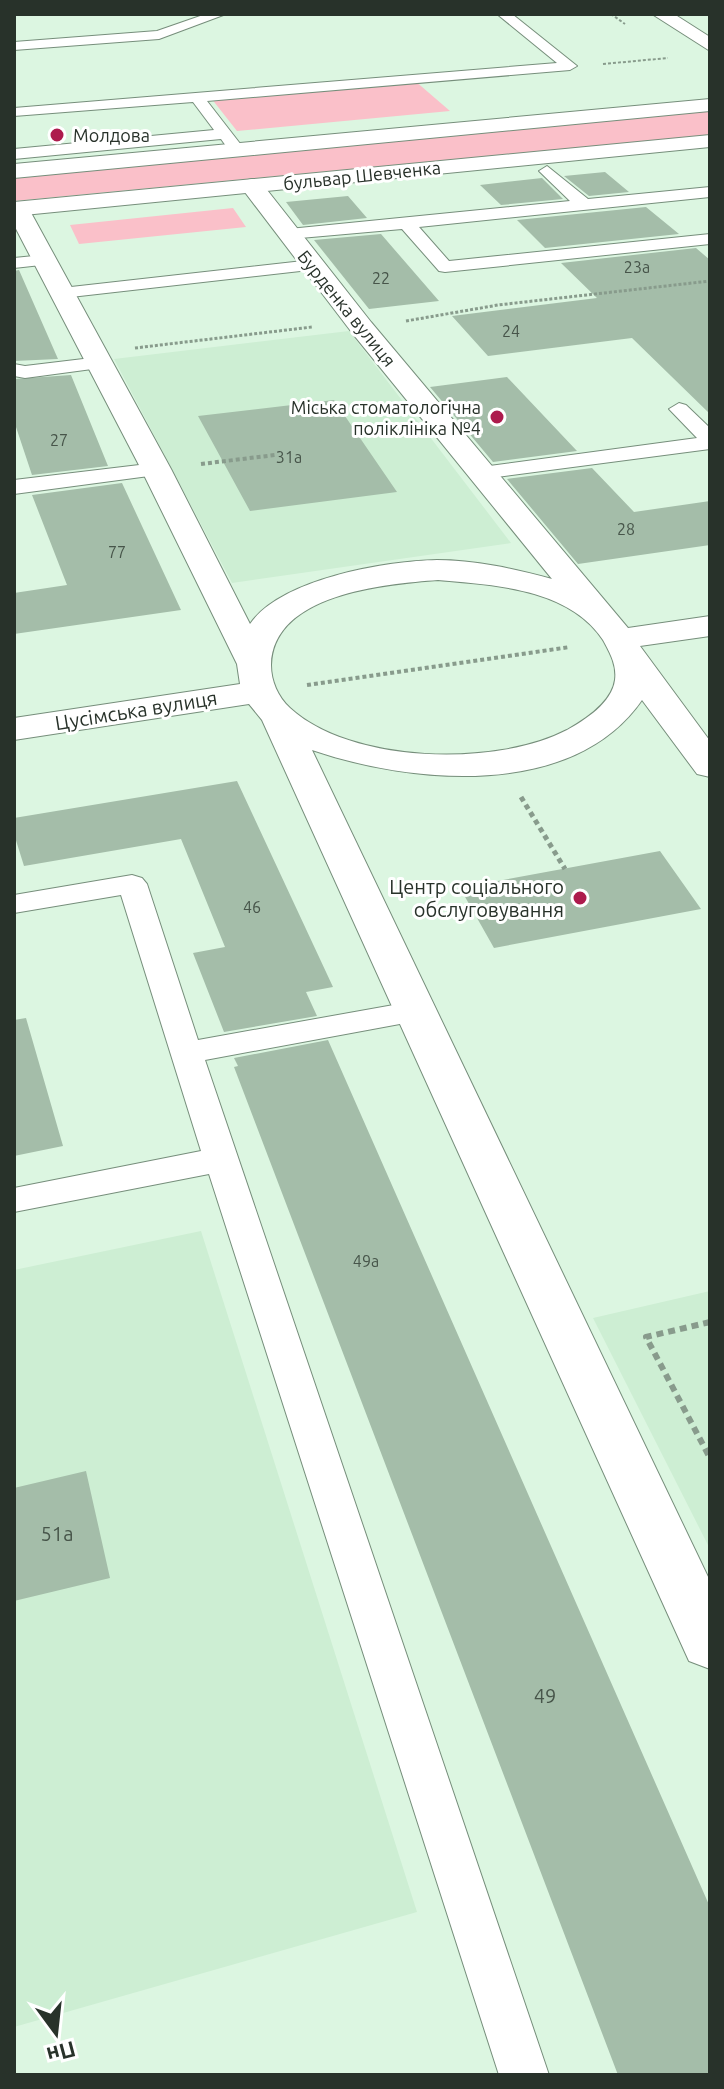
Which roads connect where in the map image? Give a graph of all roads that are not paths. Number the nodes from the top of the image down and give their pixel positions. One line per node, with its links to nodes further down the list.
1 (219, 14): 5 (lane)
2 (504, 14): 6 (lane)
3 (661, 14): 4 (street)
4 (710, 45)
5 (14, 46)
6 (197, 97): 8 (lane); 10 (lane)
7 (710, 105): 10 (street, бульвар Шевченка)
8 (14, 112)
9 (710, 141): 14 (street, бульвар Шевченка)
10 (231, 142): 11 (lane); 12 (street, бульвар Шевченка)
11 (14, 154)
12 (14, 171)
13 (547, 171): 16 (lane)
14 (252, 186): 17 (street, бульвар Шевченка); 19 (street, Бурденка вулиця)
15 (710, 192): 16 (lane)
16 (584, 205): 18 (lane)
17 (16, 209): 21 (street)
18 (406, 223): 19 (lane); 20 (lane)
19 (289, 234): 23 (street, Бурденка вулиця)
20 (710, 239)
21 (44, 260): 22 (lane); 24 (street)
22 (14, 263)
23 (312, 265): 24 (lane); 30 (street, Бурденка вулиця)
24 (62, 293): 25 (street)
25 (98, 358): 26 (lane); 29 (street)
26 (18, 371)
27 (710, 405): 28 (lane)
28 (710, 441): 30 (lane)
29 (156, 469): 31 (lane); 34 (street)
30 (482, 473): 33 (street, Бурденка вулиця)
31 (14, 487)
32 (710, 626): 33 (street)
33 (618, 639): 34 (street); 34 (street); 36 (street, Бурденка вулиця)
34 (263, 689): 35 (street, Цусімська вулиця); 38 (street)
35 (14, 729)
36 (710, 766)
37 (14, 904): 39 (lane)
38 (416, 1011): 39 (lane); 42 (street)
39 (186, 1053): 40 (lane)
40 (222, 1159): 41 (lane); 43 (lane)
41 (14, 1200)
42 (710, 1643)
43 (524, 2075)

